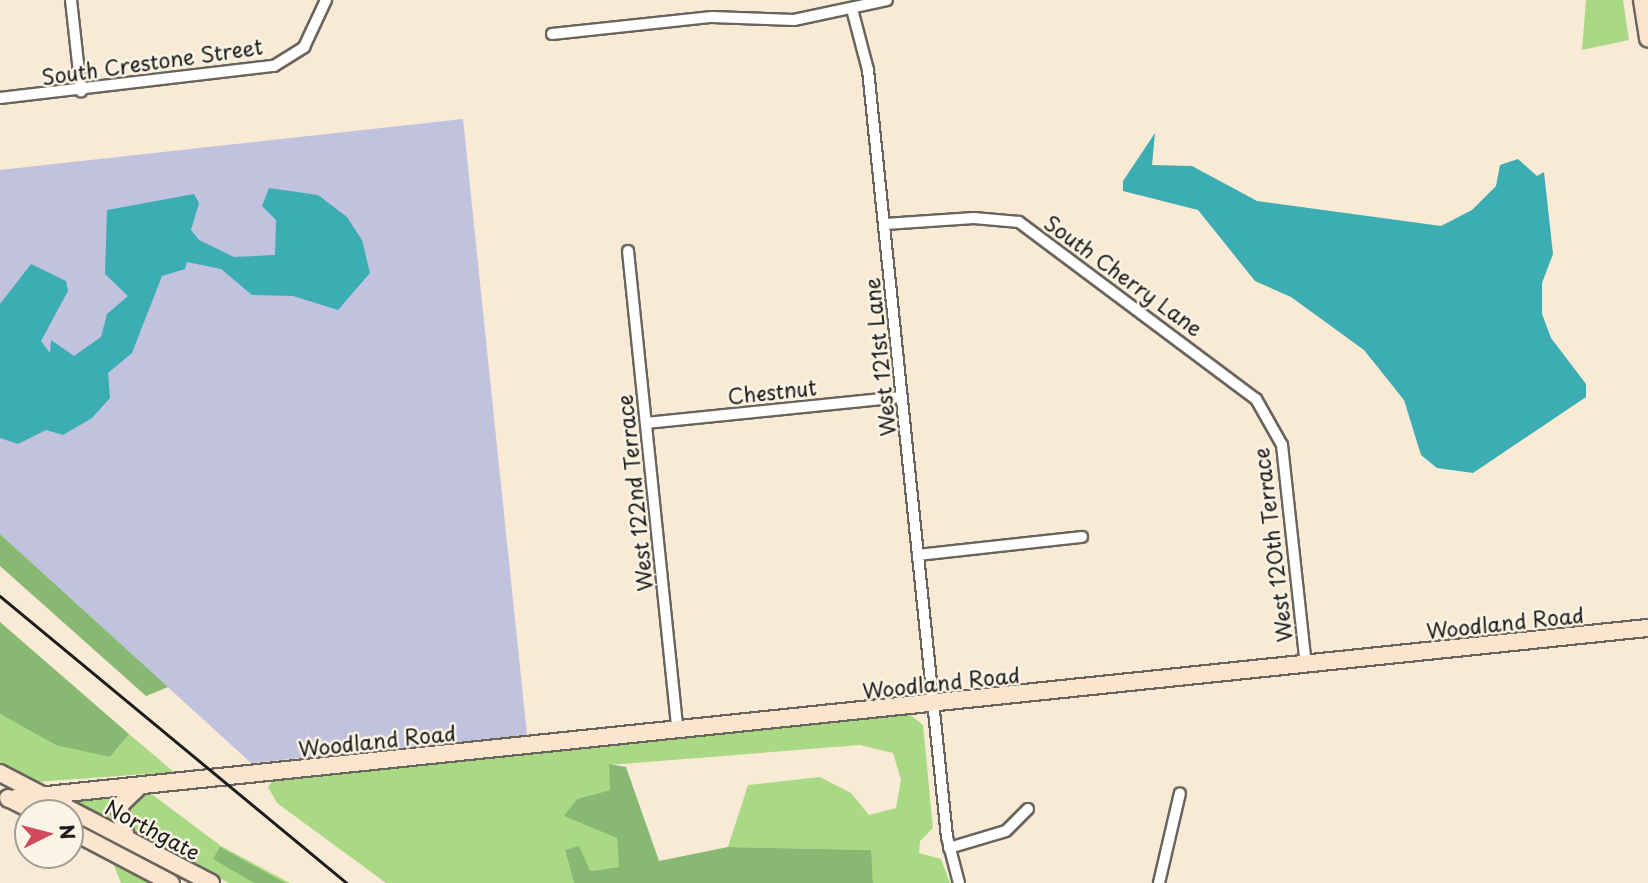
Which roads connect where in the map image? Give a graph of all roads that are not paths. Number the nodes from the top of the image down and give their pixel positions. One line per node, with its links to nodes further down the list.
1 (71, 0): 8 (street)
2 (326, 0): 8 (street, South Crestone Street)
3 (887, 0): 5 (street)
4 (1642, 0): 7 (main road)
5 (852, 9): 6 (street); 10 (street, West 121st Lane)
6 (552, 34)
7 (1648, 39)
8 (81, 91): 9 (street, South Crestone Street)
9 (0, 98)
10 (885, 224): 12 (street, South Cherry Lane); 13 (street, West 121st Lane)
11 (628, 251): 14 (street, West 122nd Terrace)
12 (1213, 364): 18 (street, West 120th Terrace)
13 (902, 397): 14 (street, Chestnut); 16 (street, West 121st Lane)
14 (646, 424): 20 (street, West 122nd Terrace)
15 (1082, 537): 16 (street)
16 (918, 555): 19 (street, West 121st Lane)
17 (1648, 628): 18 (main road, Woodland Road)
18 (1306, 664): 19 (main road, Woodland Road)
19 (935, 704): 20 (main road, Woodland Road); 29 (street, West 121st Lane)
20 (678, 731): 22 (main road, Woodland Road)
21 (0, 773): 24 (main road, Northgate)
22 (143, 786): 24 (main road, Woodland Road); 28 (main road)
23 (1181, 793): 33 (street)
24 (43, 795): 25 (main road, Woodland Road); 28 (main road, Northgate)
25 (3, 797)
26 (1028, 809): 29 (street)
27 (84, 837): 30 (main road, Northgate)
28 (126, 838): 31 (main road, Northgate)
29 (949, 848): 32 (street, West 121st Lane)
30 (171, 883)
31 (211, 883)
32 (959, 883)
33 (1159, 883)

